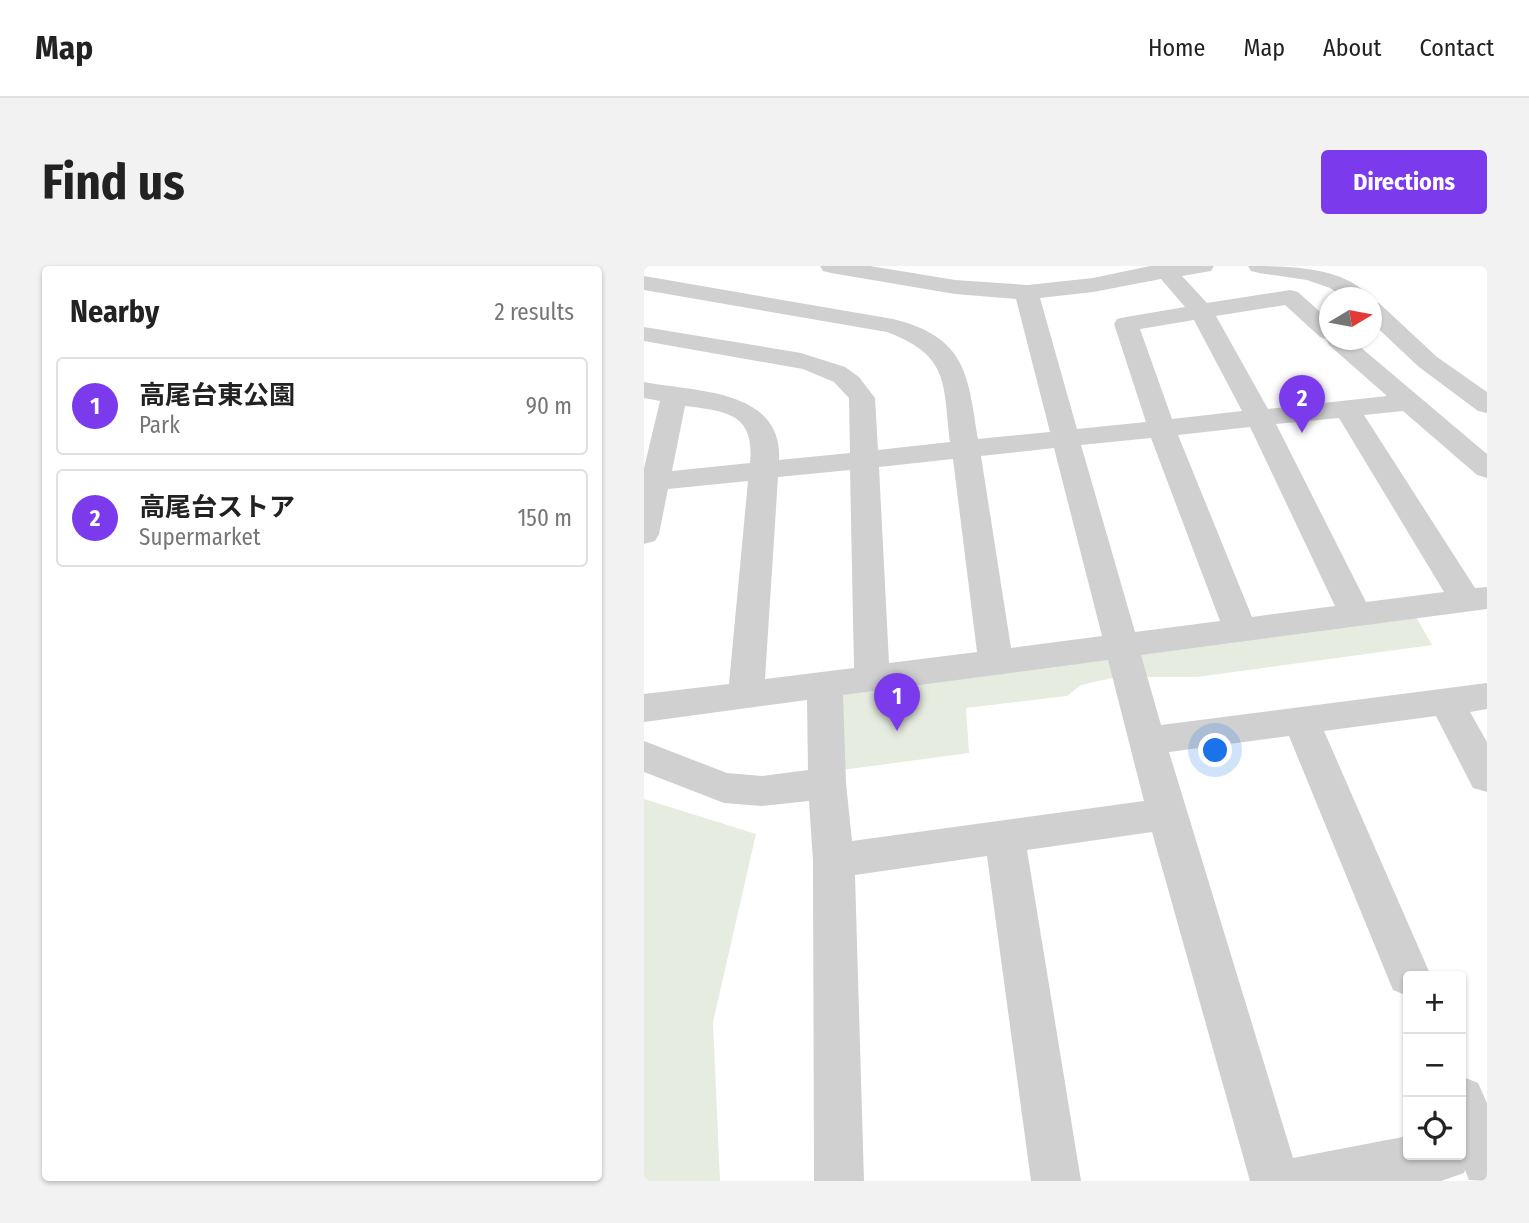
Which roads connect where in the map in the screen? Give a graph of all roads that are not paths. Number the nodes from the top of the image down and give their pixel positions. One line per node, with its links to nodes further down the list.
1 (831, 266): 8 (street)
2 (1203, 266): 4 (street)
3 (1259, 266): 6 (street)
4 (1163, 269): 7 (street); 9 (street)
5 (644, 283): 8 (street)
6 (1345, 287)
7 (1026, 292): 8 (street); 21 (street)
8 (848, 311): 12 (street); 22 (street); 23 (street)
9 (1201, 311): 11 (street); 19 (street); 20 (street)
10 (1382, 318): 17 (street)
11 (1319, 323)
12 (644, 334)
13 (1349, 350): 16 (street)
14 (644, 390): 15 (street)
15 (674, 396): 25 (street); 26 (street)
16 (1409, 402): 18 (street); 24 (street)
17 (1487, 405)
18 (1348, 409): 19 (street); 28 (street)
19 (1259, 418): 20 (street); 29 (street)
20 (1162, 429): 21 (street); 30 (street)
21 (1066, 440): 22 (street); 31 (street)
22 (967, 451): 23 (street); 32 (street)
23 (864, 461): 25 (street); 33 (street)
24 (1487, 468)
25 (764, 471): 26 (street); 36 (street)
26 (653, 482): 27 (street)
27 (644, 534)
28 (1477, 599): 29 (street)
29 (1356, 615): 30 (street)
30 (1241, 631): 31 (street)
31 (1122, 646): 32 (street); 40 (street)
32 (996, 663): 33 (street)
33 (872, 679): 34 (street)
34 (825, 685): 36 (street); 43 (street)
35 (1487, 695): 37 (street)
36 (746, 696): 38 (street)
37 (1446, 701): 39 (street); 42 (street)
38 (644, 708)
39 (1301, 720): 40 (street); 47 (street)
40 (1147, 741): 44 (street)
41 (644, 756): 43 (street)
42 (1487, 778)
43 (827, 783): 46 (street)
44 (1167, 814): 45 (street); 52 (street)
45 (1004, 836): 46 (street); 51 (street)
46 (835, 861): 50 (street)
47 (1407, 971)
48 (1466, 1124): 49 (street)
49 (1472, 1153): 53 (street)
50 (839, 1181)
51 (1056, 1181)
52 (1275, 1181)
53 (1298, 1181)

